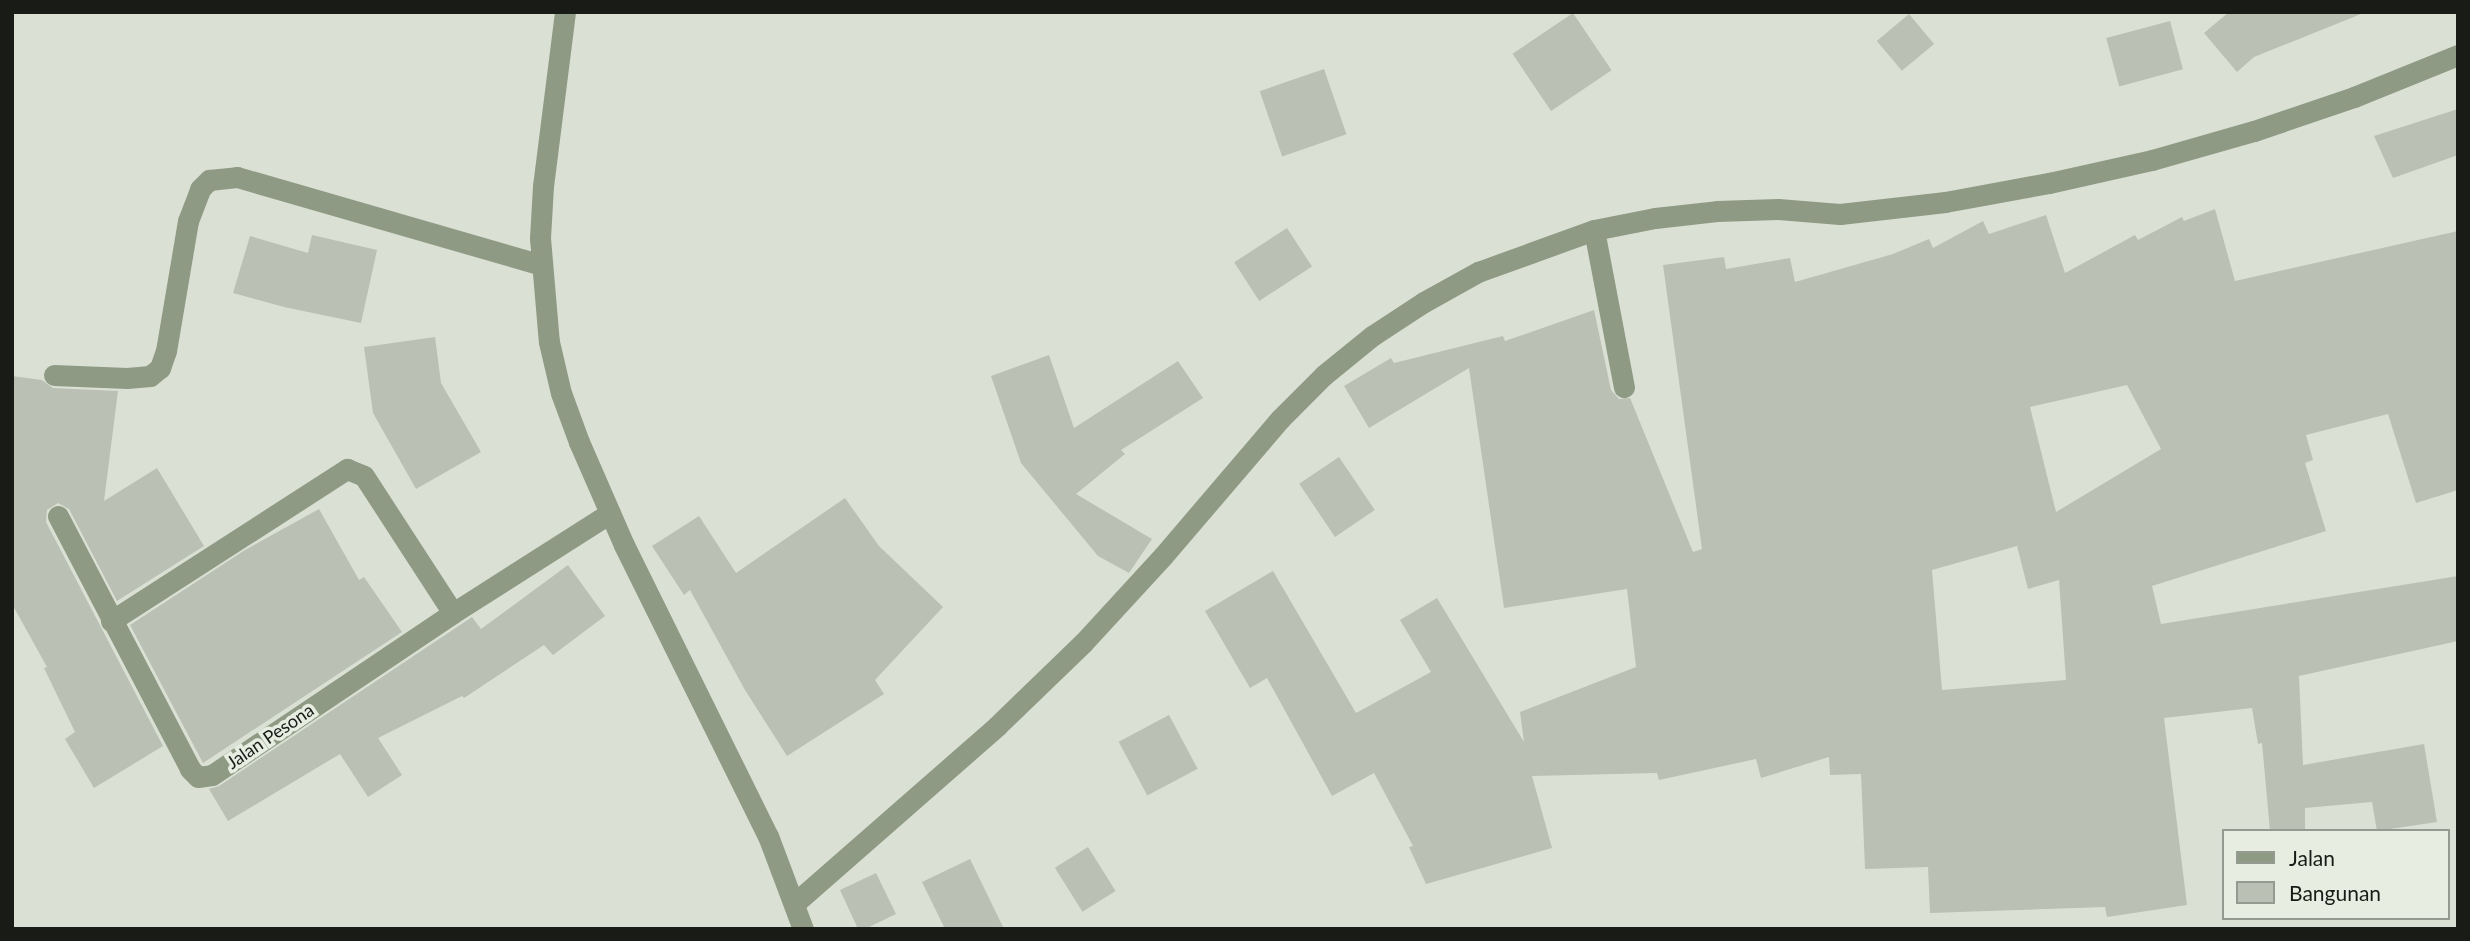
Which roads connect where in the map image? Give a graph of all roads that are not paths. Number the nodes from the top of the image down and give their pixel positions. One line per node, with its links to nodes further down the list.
1 (565, 12): 4 (street)
2 (2458, 55): 3 (street)
3 (1594, 230): 6 (street); 11 (street)
4 (541, 265): 5 (street); 7 (street)
5 (54, 375)
6 (1623, 387)
7 (610, 513): 9 (street, Jalan Pesona); 11 (street)
8 (58, 516): 10 (street, Jalan Pesona)
9 (453, 613): 10 (street); 10 (street, Jalan Pesona)
10 (111, 621)
11 (795, 902): 12 (street)
12 (803, 929)

